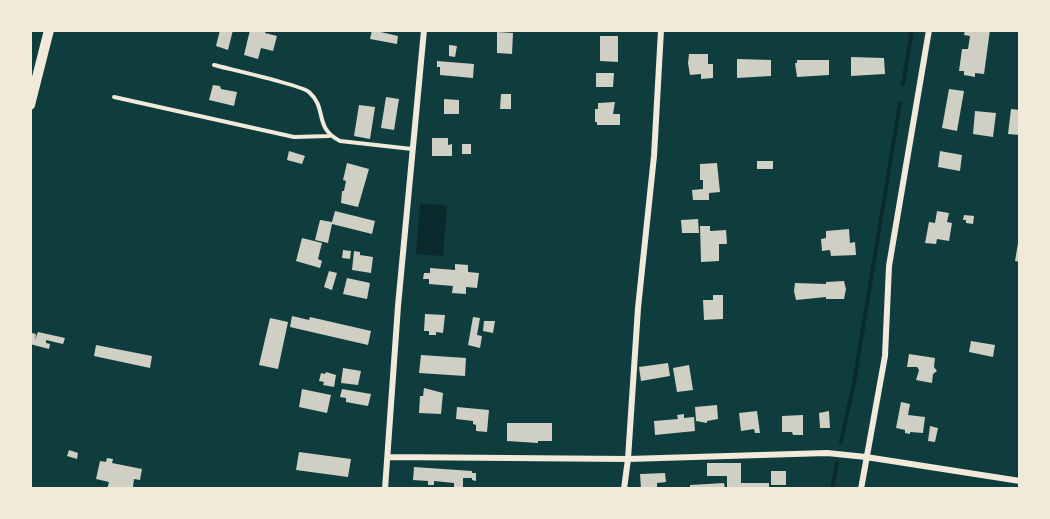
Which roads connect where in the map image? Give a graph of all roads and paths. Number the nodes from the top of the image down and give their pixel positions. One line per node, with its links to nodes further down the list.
1 (49, 30): 7 (main road)
2 (424, 30): 9 (street)
3 (661, 30): 12 (street)
4 (929, 30): 11 (street)
5 (214, 65): 8 (lane)
6 (114, 97): 8 (lane)
7 (30, 105)
8 (330, 136): 9 (lane)
9 (413, 149): 10 (street)
10 (389, 457): 12 (street); 14 (street)
11 (866, 457): 12 (street); 13 (street); 16 (street)
12 (628, 459): 15 (street)
13 (1020, 481)
14 (385, 489)
15 (624, 489)
16 (861, 489)

